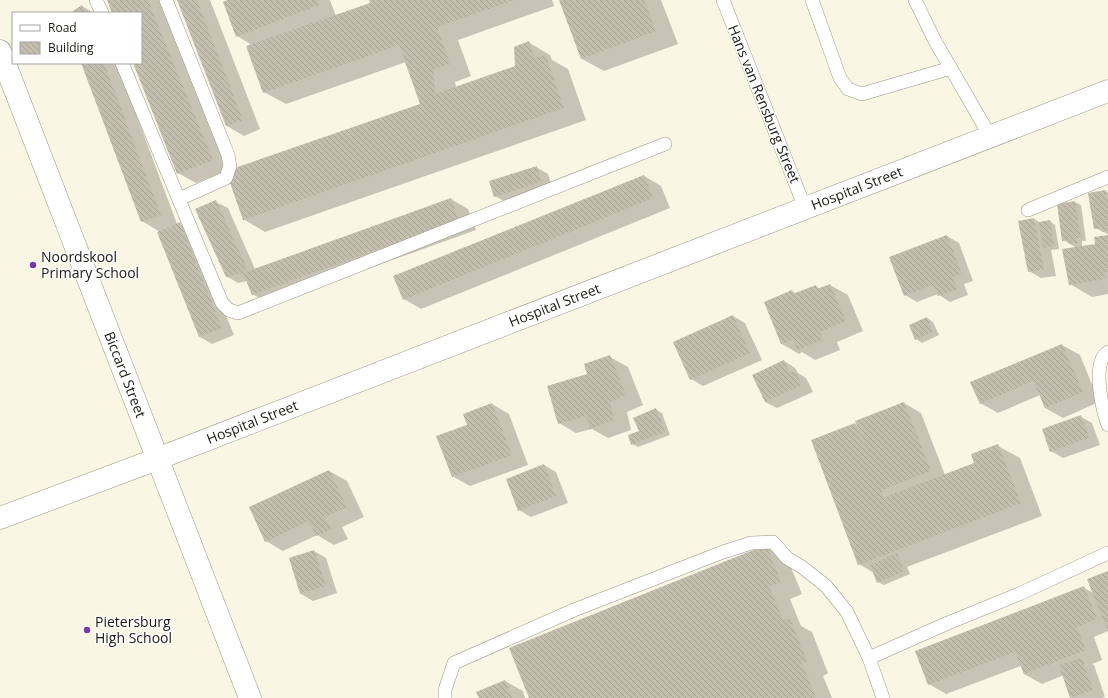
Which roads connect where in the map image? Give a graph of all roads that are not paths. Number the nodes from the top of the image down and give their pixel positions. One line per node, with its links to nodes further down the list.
1 (96, 0): 6 (lane)
2 (166, 0): 14 (lane)
3 (722, 0): 15 (lane, Hans van Rensburg Street)
4 (812, 0): 9 (lane)
5 (915, 0): 9 (lane)
6 (102, 12)
7 (0, 51): 19 (street, Biccard Street)
8 (122, 64): 14 (lane)
9 (951, 68): 11 (lane)
10 (1108, 91): 11 (street, Hospital Street)
11 (990, 136): 15 (street, Hospital Street)
12 (665, 144): 14 (lane)
13 (1108, 177): 16 (lane)
14 (179, 199)
15 (805, 208): 19 (street, Hospital Street)
16 (1028, 210)
17 (1108, 352): 18 (lane)
18 (1108, 425)
19 (157, 459): 20 (street, Hospital Street); 23 (street, Biccard Street)
20 (0, 518)
21 (1108, 553): 22 (lane)
22 (869, 658): 24 (lane); 25 (lane)
23 (250, 698)
24 (445, 698)
25 (883, 698)

